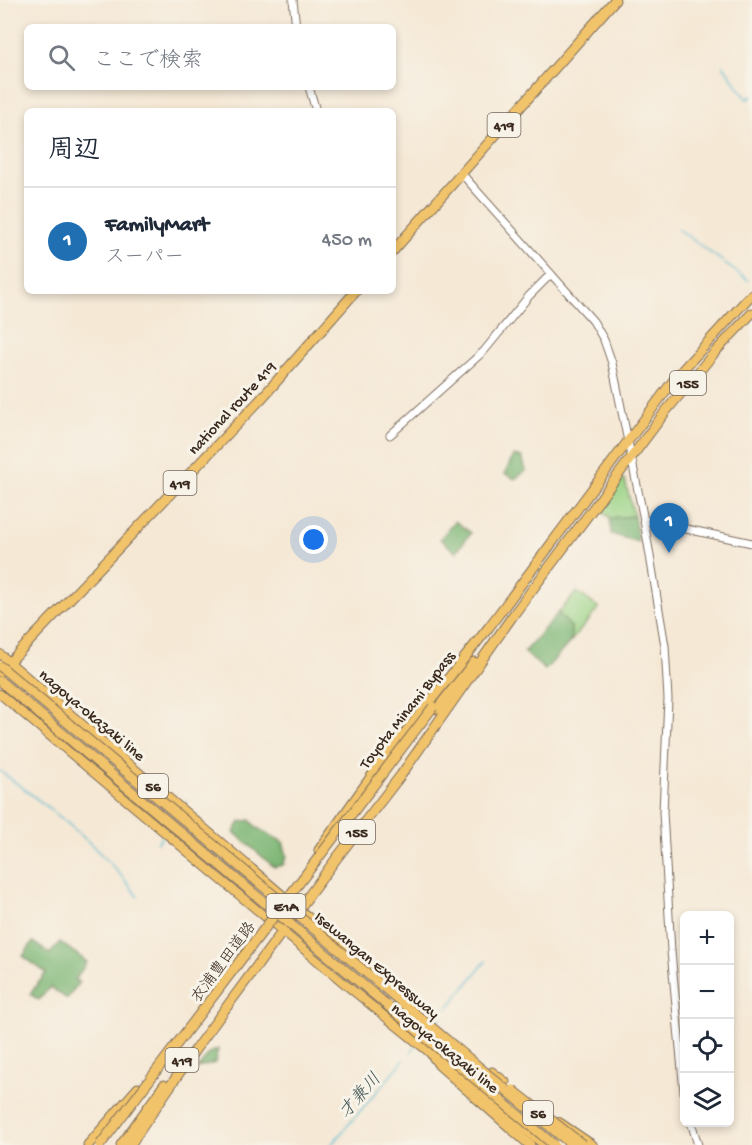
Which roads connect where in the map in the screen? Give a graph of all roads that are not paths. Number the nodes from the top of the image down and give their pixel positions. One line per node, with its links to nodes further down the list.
1 (293, 0): 3 (street)
2 (615, 0): 6 (highway, 419)
3 (296, 24)
4 (310, 90): 5 (street)
5 (315, 108)
6 (461, 173): 7 (highway, 419); 8 (street)
7 (396, 248)
8 (551, 274): 13 (street); 14 (street)
9 (353, 294): 22 (highway, national route 419 / 419)
10 (752, 294): 14 (highway, Toyota Minami Bypass / 155)
11 (752, 313): 12 (highway, 155)
12 (695, 374): 14 (highway); 15 (highway, 155)
13 (390, 435)
14 (628, 437): 15 (street); 17 (highway, Toyota Minami Bypass / 155)
15 (631, 461): 16 (street); 17 (highway); 20 (highway, 155)
16 (644, 520): 18 (street); 35 (street)
17 (565, 525): 19 (highway, Toyota Minami Bypass / 155)
18 (752, 543)
19 (516, 591): 26 (highway, 衣浦豊田道路 / 419); 27 (highway, Toyota Minami Bypass / 155)
20 (514, 614): 26 (highway, 衣浦豊田道路 / 419); 28 (highway, 155)
21 (0, 654): 22 (main road, nagoya-okazaki line / 56)
22 (4, 664): 23 (highway, national route 419 / 419); 27 (main road, nagoya-okazaki line / 56); 48 (highway, Isewangan Expressway / E1A, bridge)
23 (0, 672)
24 (0, 681): 47 (highway, Isewangan Expressway / E1A, bridge)
25 (0, 694): 29 (main road, nagoya-okazaki line / 56)
26 (435, 708): 41 (highway, 衣浦豊田道路 / 419, bridge)
27 (284, 897): 28 (main road, nagoya-okazaki line / 56); 29 (highway, Toyota Minami Bypass / 155)
28 (298, 909): 30 (highway, 155); 32 (main road, nagoya-okazaki line / 56)
29 (268, 919): 30 (main road, nagoya-okazaki line / 56); 33 (highway, Toyota Minami Bypass / 155)
30 (282, 931): 31 (highway, 155); 34 (main road, nagoya-okazaki line / 56)
31 (213, 1025): 42 (highway, 衣浦豊田道路 / 419); 43 (highway, 155)
32 (441, 1031): 36 (highway)
33 (180, 1038): 39 (highway, Toyota Minami Bypass / 155); 40 (highway, 419, bridge)
34 (430, 1053): 37 (highway)
35 (682, 1073)
36 (502, 1082): 49 (main road, nagoya-okazaki line / 56); 50 (highway, bridge); 51 (main road)
37 (482, 1099): 44 (highway); 45 (main road); 46 (main road, nagoya-okazaki line / 56)
38 (693, 1127): 52 (street)
39 (88, 1145)
40 (96, 1145)
41 (102, 1145)
42 (121, 1145)
43 (130, 1145)
44 (530, 1145)
45 (536, 1145)
46 (544, 1145)
47 (554, 1145)
48 (572, 1145)
49 (578, 1145)
50 (583, 1145)
51 (593, 1145)
52 (698, 1145)

